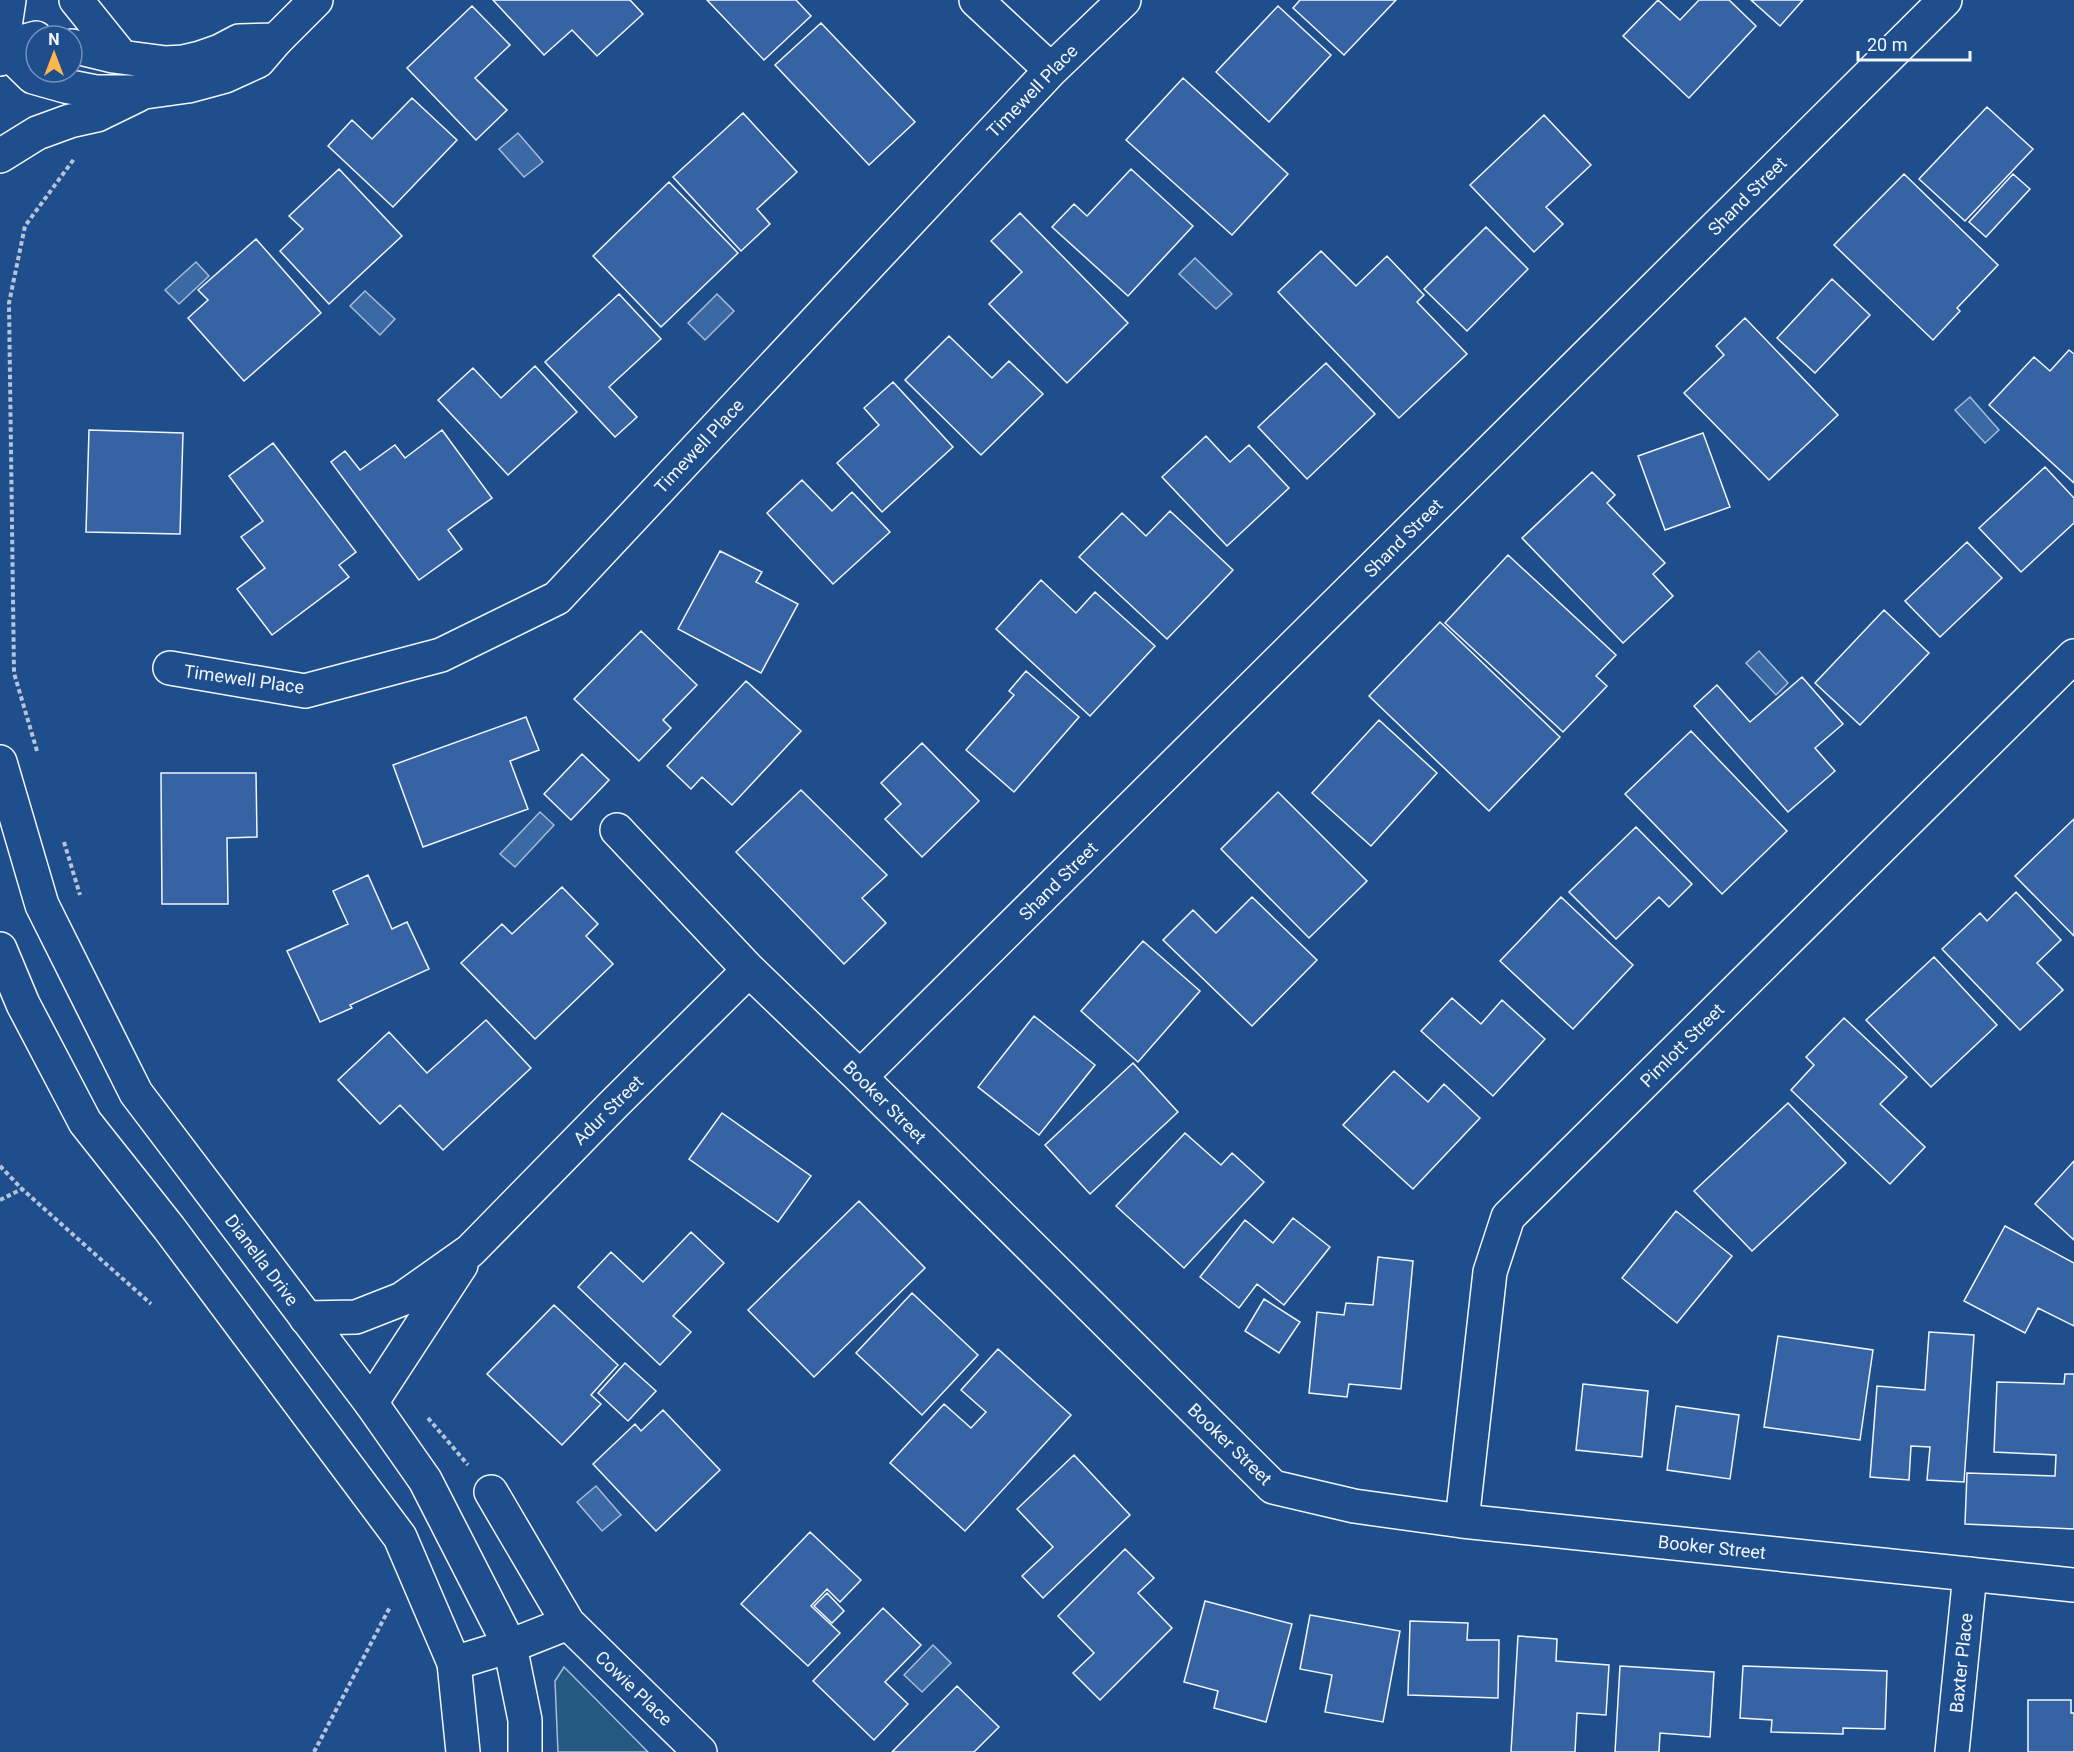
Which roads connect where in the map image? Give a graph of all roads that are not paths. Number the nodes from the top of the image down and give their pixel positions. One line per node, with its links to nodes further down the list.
1 (9, 0): 10 (street)
2 (76, 0): 11 (street)
3 (316, 0): 7 (street)
4 (975, 0): 12 (street)
5 (1124, 0): 12 (street, Timewell Place)
6 (1945, 0): 21 (street, Shand Street)
7 (276, 40): 11 (street); 13 (street)
8 (24, 42): 10 (street)
9 (84, 49): 11 (street)
10 (0, 50): 13 (street)
11 (122, 57)
12 (1051, 70): 16 (street, Timewell Place)
13 (145, 92): 14 (street)
14 (0, 156)
15 (2074, 656): 26 (street, Pimlott Street)
16 (170, 668)
17 (0, 762): 23 (street, Dianella Drive)
18 (617, 830): 20 (street, Booker Street)
19 (0, 949): 31 (street)
20 (749, 970): 21 (street, Booker Street); 22 (street, Adur Street)
21 (860, 1077): 26 (street, Booker Street)
22 (470, 1251): 23 (street, Adur Street); 24 (street, Adur Street)
23 (306, 1318): 24 (street, Dianella Drive)
24 (371, 1403): 30 (street, Dianella Drive)
25 (491, 1492): 29 (street, Cowie Place)
26 (1462, 1521): 27 (street, Booker Street)
27 (1970, 1574): 28 (street, Booker Street); 35 (street, Baxter Place)
28 (2074, 1585)
29 (568, 1623): 30 (street); 34 (street, Cowie Place)
30 (510, 1646): 31 (street); 33 (street, Dianella Drive)
31 (454, 1663): 32 (street)
32 (463, 1752)
33 (525, 1752)
34 (700, 1752)
35 (1952, 1752)

